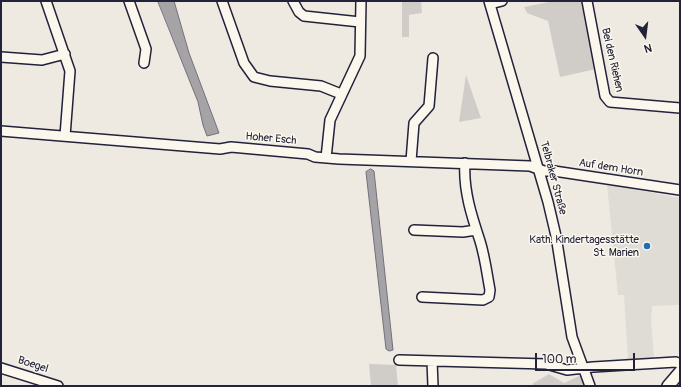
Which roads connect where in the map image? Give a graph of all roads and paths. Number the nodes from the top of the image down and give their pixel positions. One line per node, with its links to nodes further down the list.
1 (46, 1): 10 (street)
2 (129, 1): 13 (street)
3 (222, 1): 14 (street)
4 (293, 1): 9 (street)
5 (361, 1): 9 (street)
6 (502, 1): 8 (street)
7 (587, 1): 15 (street, Bei den Riehen)
8 (490, 2): 21 (street, Telbraker Straße)
9 (360, 22): 14 (street)
10 (65, 54): 11 (street); 17 (street)
11 (1, 57)
12 (433, 58): 19 (street)
13 (144, 63)
14 (341, 94): 18 (street)
15 (680, 108)
16 (1, 131): 17 (street, Hoher Esch)
17 (65, 136): 18 (street, Hoher Esch)
18 (326, 158): 19 (street, Hoher Esch)
19 (411, 161): 20 (street, Hoher Esch)
20 (465, 163): 21 (street, Hoher Esch); 24 (street)
21 (539, 169): 22 (street, Auf dem Horn); 30 (street, Telbraker Straße)
22 (680, 190)
23 (414, 230): 24 (street)
24 (476, 230): 25 (street)
25 (422, 297)
26 (399, 360): 27 (street)
27 (432, 361): 30 (street); 33 (street)
28 (680, 364): 30 (street)
29 (1, 368): 32 (street, Boegel)
30 (583, 368): 34 (street, Telbraker Straße)
31 (680, 372): 35 (main road)
32 (58, 386)
33 (433, 386)
34 (590, 386)
35 (668, 386)

